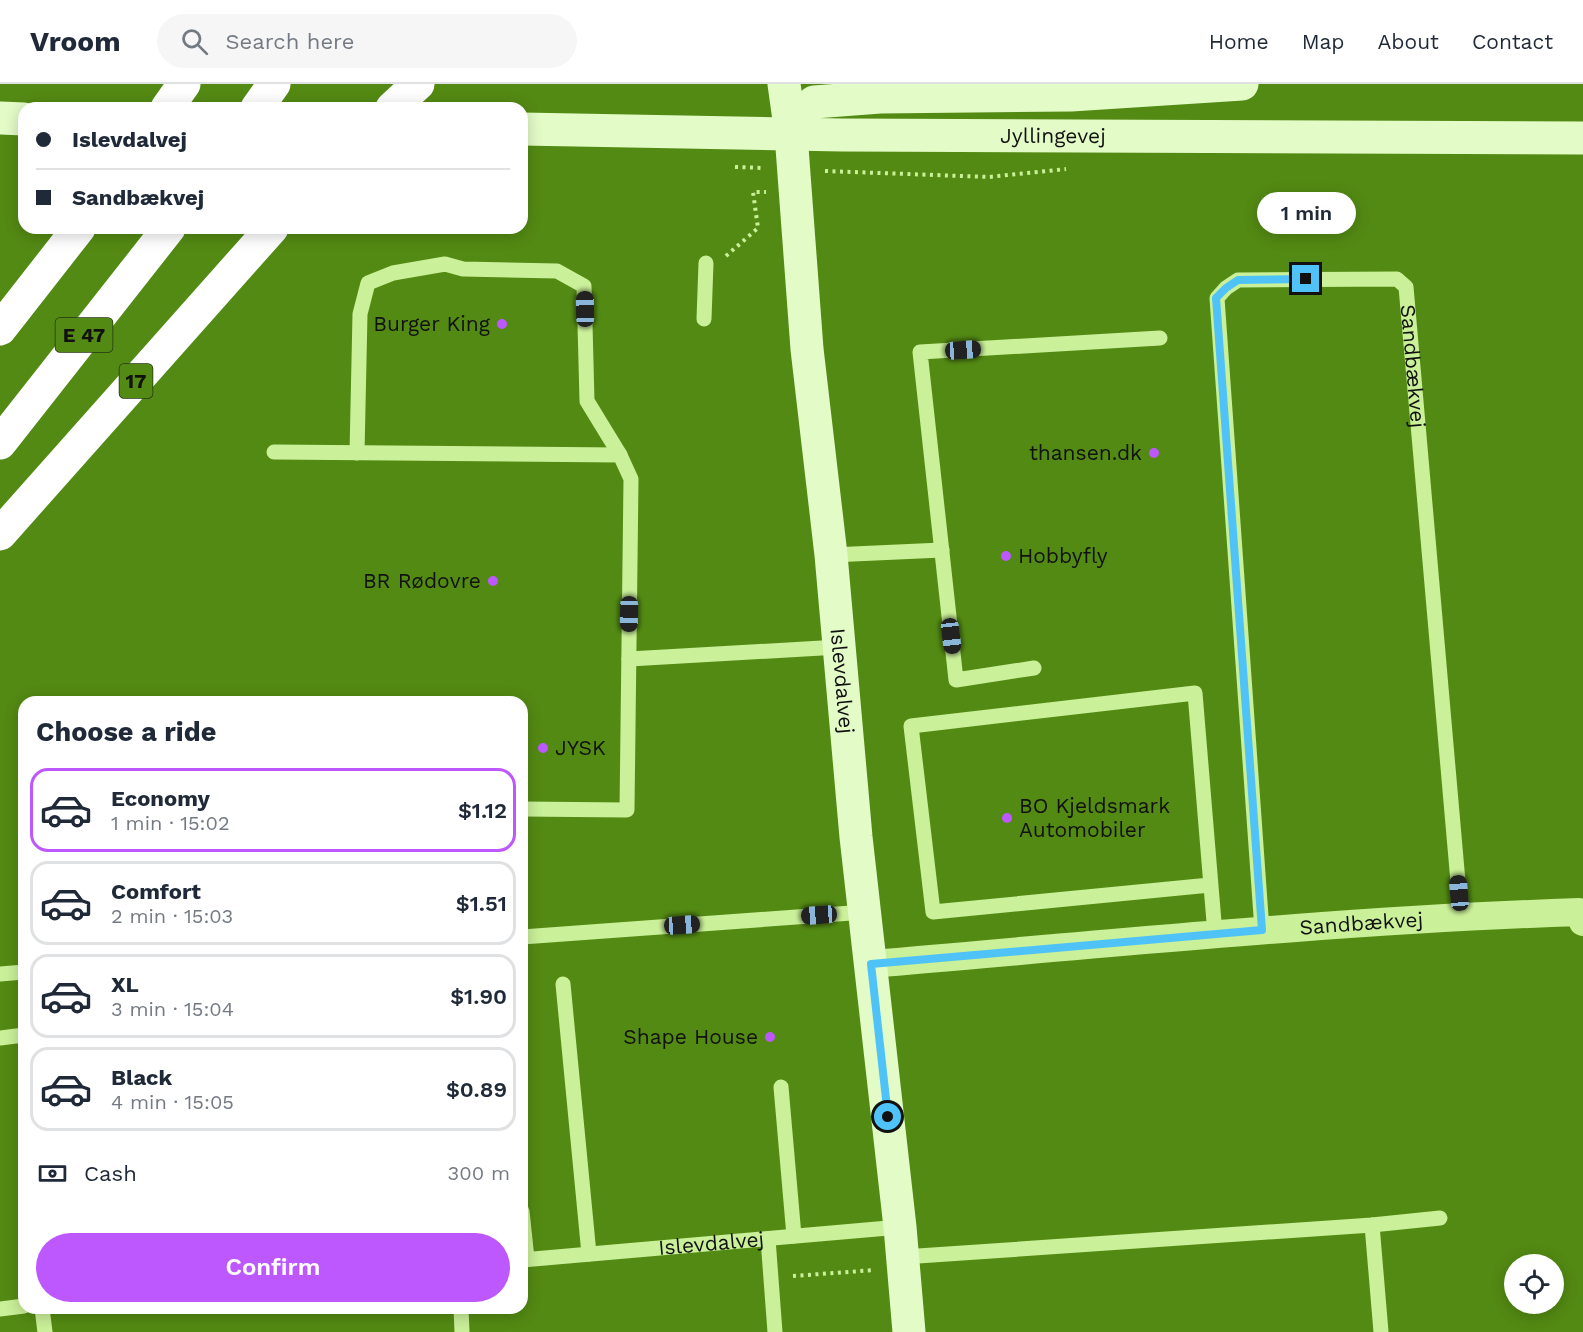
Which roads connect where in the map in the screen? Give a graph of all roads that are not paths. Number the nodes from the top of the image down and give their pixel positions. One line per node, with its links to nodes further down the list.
1 (184, 84): 6 (highway)
2 (274, 84): 7 (highway)
3 (418, 84): 8 (highway)
4 (784, 84): 12 (street, Islevdalvej)
5 (1242, 84): 12 (street)
6 (171, 102)
7 (261, 102)
8 (398, 102)
9 (0, 118): 10 (street)
10 (18, 119)
11 (528, 129): 12 (street, Jyllingevej)
12 (791, 134): 13 (street, Jyllingevej); 27 (street, Islevdalvej)
13 (1583, 138)
14 (74, 234): 19 (highway)
15 (164, 234): 21 (highway, E 47)
16 (267, 234): 25 (highway, 17)
17 (706, 263): 18 (lane)
18 (704, 319)
19 (0, 329)
20 (1160, 338): 26 (lane)
21 (0, 443)
22 (274, 452): 23 (lane)
23 (357, 453): 24 (lane); 24 (lane)
24 (620, 455): 29 (lane)
25 (0, 534)
26 (942, 550): 27 (lane); 30 (lane)
27 (831, 555): 28 (street, Islevdalvej)
28 (839, 647): 29 (lane); 33 (street, Islevdalvej)
29 (629, 659): 31 (lane)
30 (1034, 668)
31 (528, 808)
32 (1210, 885): 32 (lane); 37 (lane)
33 (865, 912): 38 (lane); 39 (street, Islevdalvej)
34 (1461, 916): 35 (street, Sandbækvej); 36 (street, Sandbækvej); 36 (lane, Sandbækvej)
35 (1583, 922)
36 (1262, 930): 37 (street, Sandbækvej)
37 (1215, 934): 39 (street, Sandbækvej)
38 (528, 937)
39 (871, 964): 50 (street, Islevdalvej)
40 (18, 972): 41 (lane)
41 (0, 974)
42 (563, 984): 51 (lane)
43 (18, 1036): 44 (lane)
44 (0, 1038)
45 (781, 1087): 48 (lane)
46 (1440, 1218): 47 (lane)
47 (1372, 1225): 50 (lane); 61 (lane)
48 (794, 1236): 49 (lane, Islevdalvej); 50 (lane, Islevdalvej)
49 (768, 1239): 51 (lane, Islevdalvej); 59 (lane)
50 (902, 1251): 60 (street, Islevdalvej)
51 (589, 1254): 52 (lane, Islevdalvej)
52 (528, 1260)
53 (18, 1307): 54 (lane)
54 (0, 1309)
55 (43, 1314): 57 (lane)
56 (460, 1314): 58 (lane)
57 (45, 1332)
58 (462, 1332)
59 (775, 1332)
60 (909, 1332)
61 (1381, 1332)

